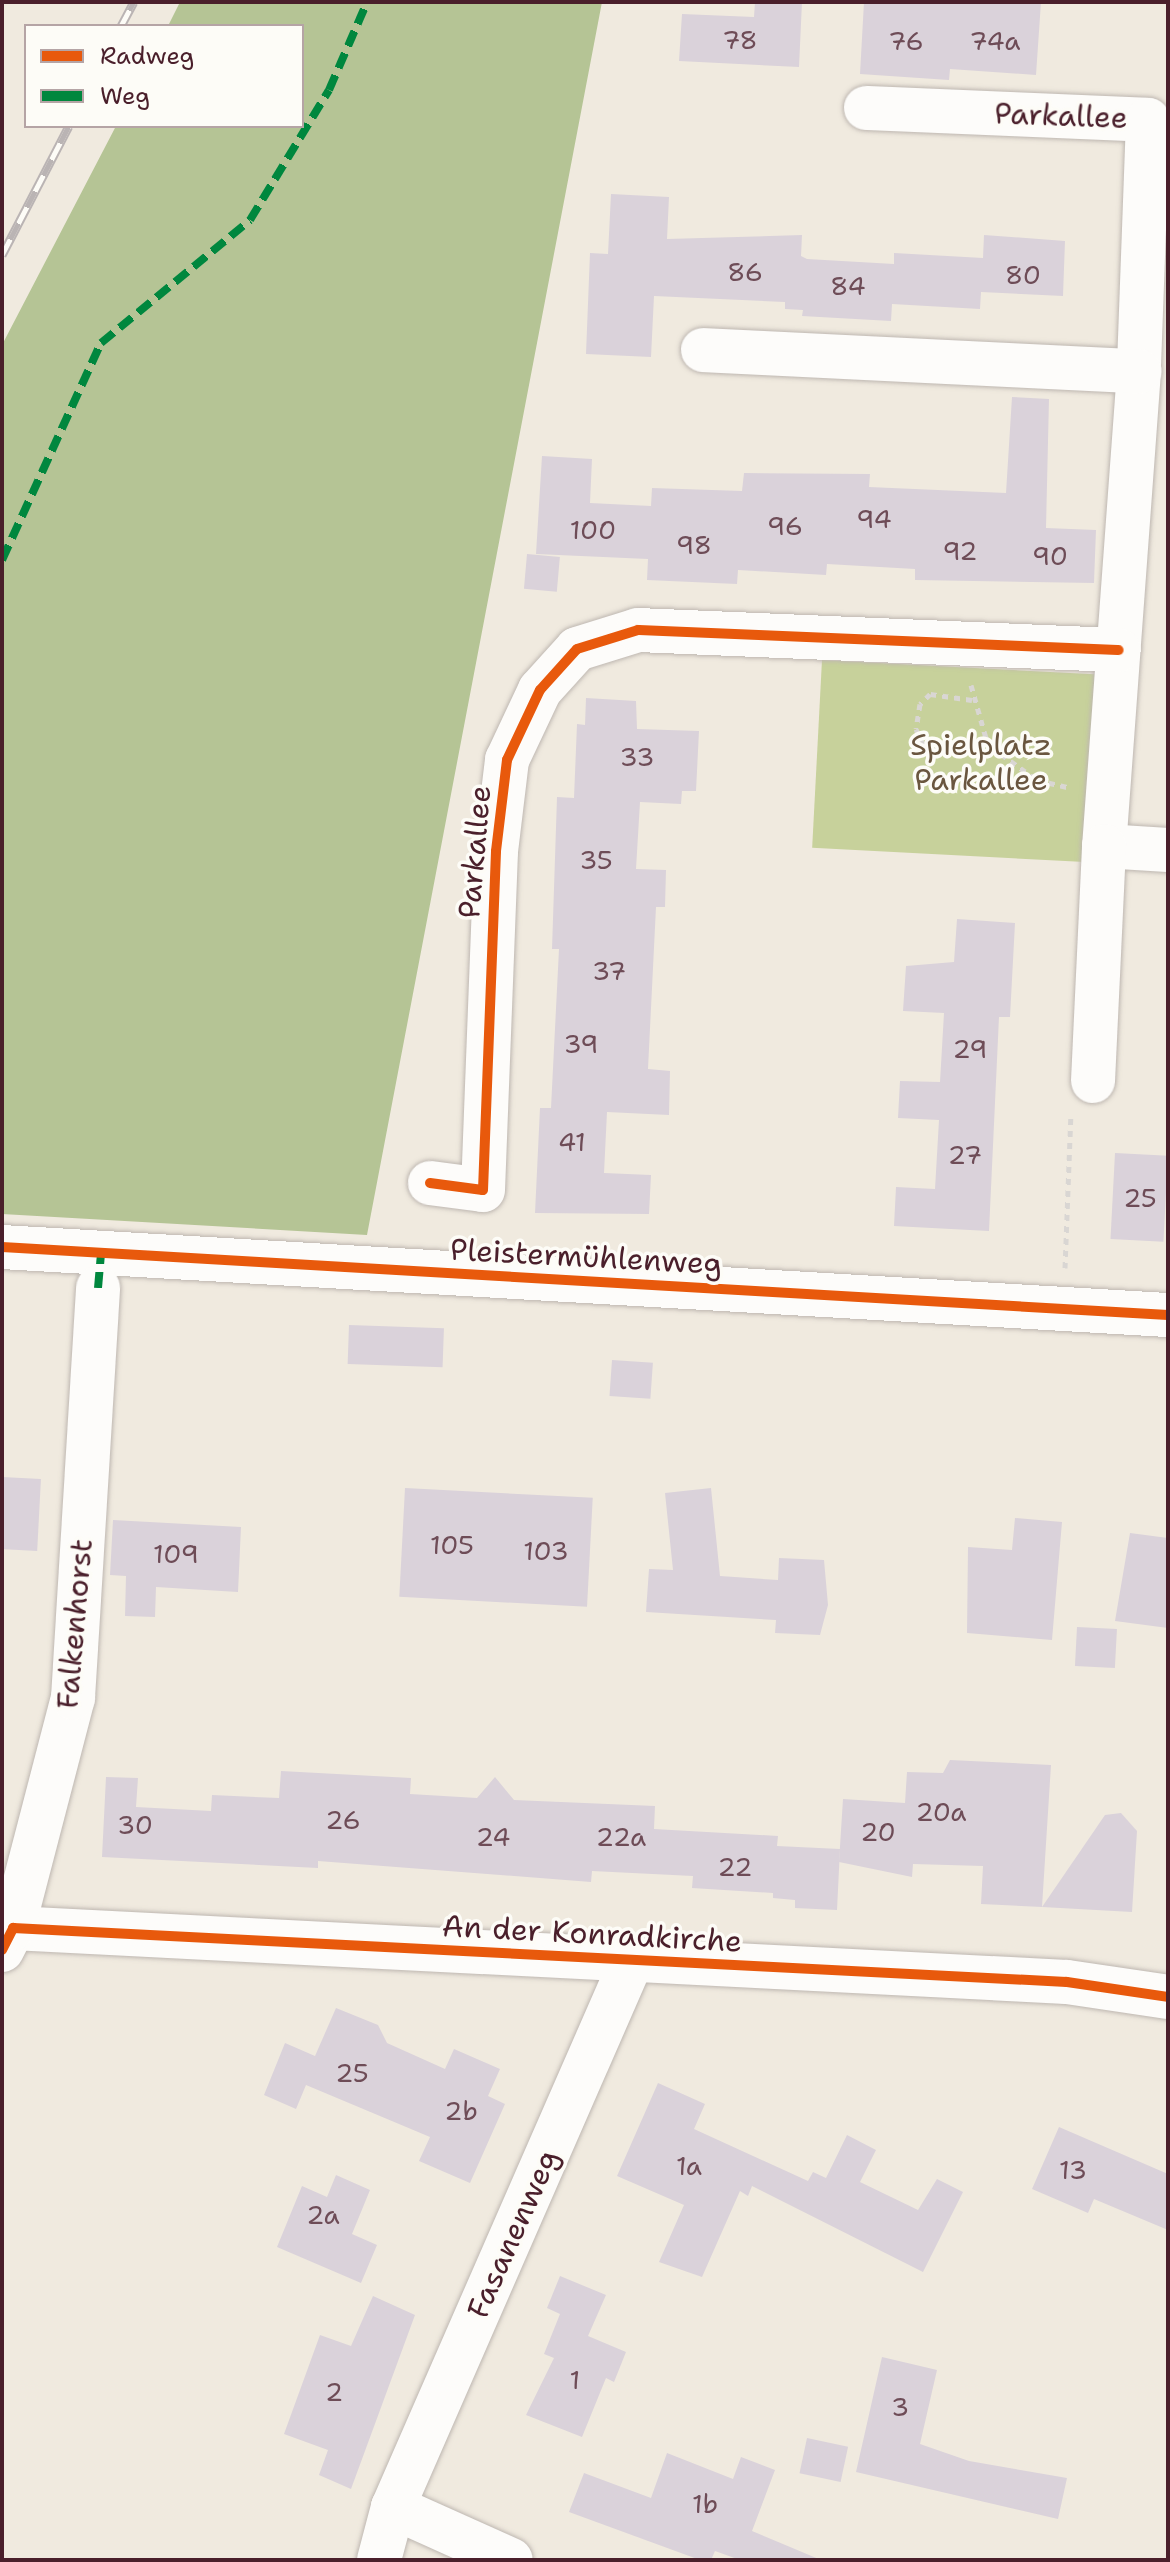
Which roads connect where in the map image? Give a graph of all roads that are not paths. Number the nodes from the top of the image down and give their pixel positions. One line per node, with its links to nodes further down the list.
1 (866, 108): 3 (street, Parkallee)
2 (703, 350): 3 (street)
3 (1139, 371): 4 (street, Parkallee)
4 (1119, 650): 5 (street, Parkallee); 8 (street, Parkallee)
5 (1104, 846): 6 (street); 7 (street, Parkallee)
6 (1168, 850)
7 (1093, 1081)
8 (430, 1183)
9 (2, 1247): 11 (street, Pleistermühlenweg)
10 (98, 1288): 12 (street, Falkenhorst)
11 (1168, 1315)
12 (7, 1939): 13 (street, An der Konradkirche)
13 (632, 1960): 14 (street, An der Konradkirche); 15 (street, Fasanenweg)
14 (1168, 1997)
15 (393, 2507): 16 (street, Fasanenweg); 17 (street)
16 (379, 2560)
17 (511, 2560)

